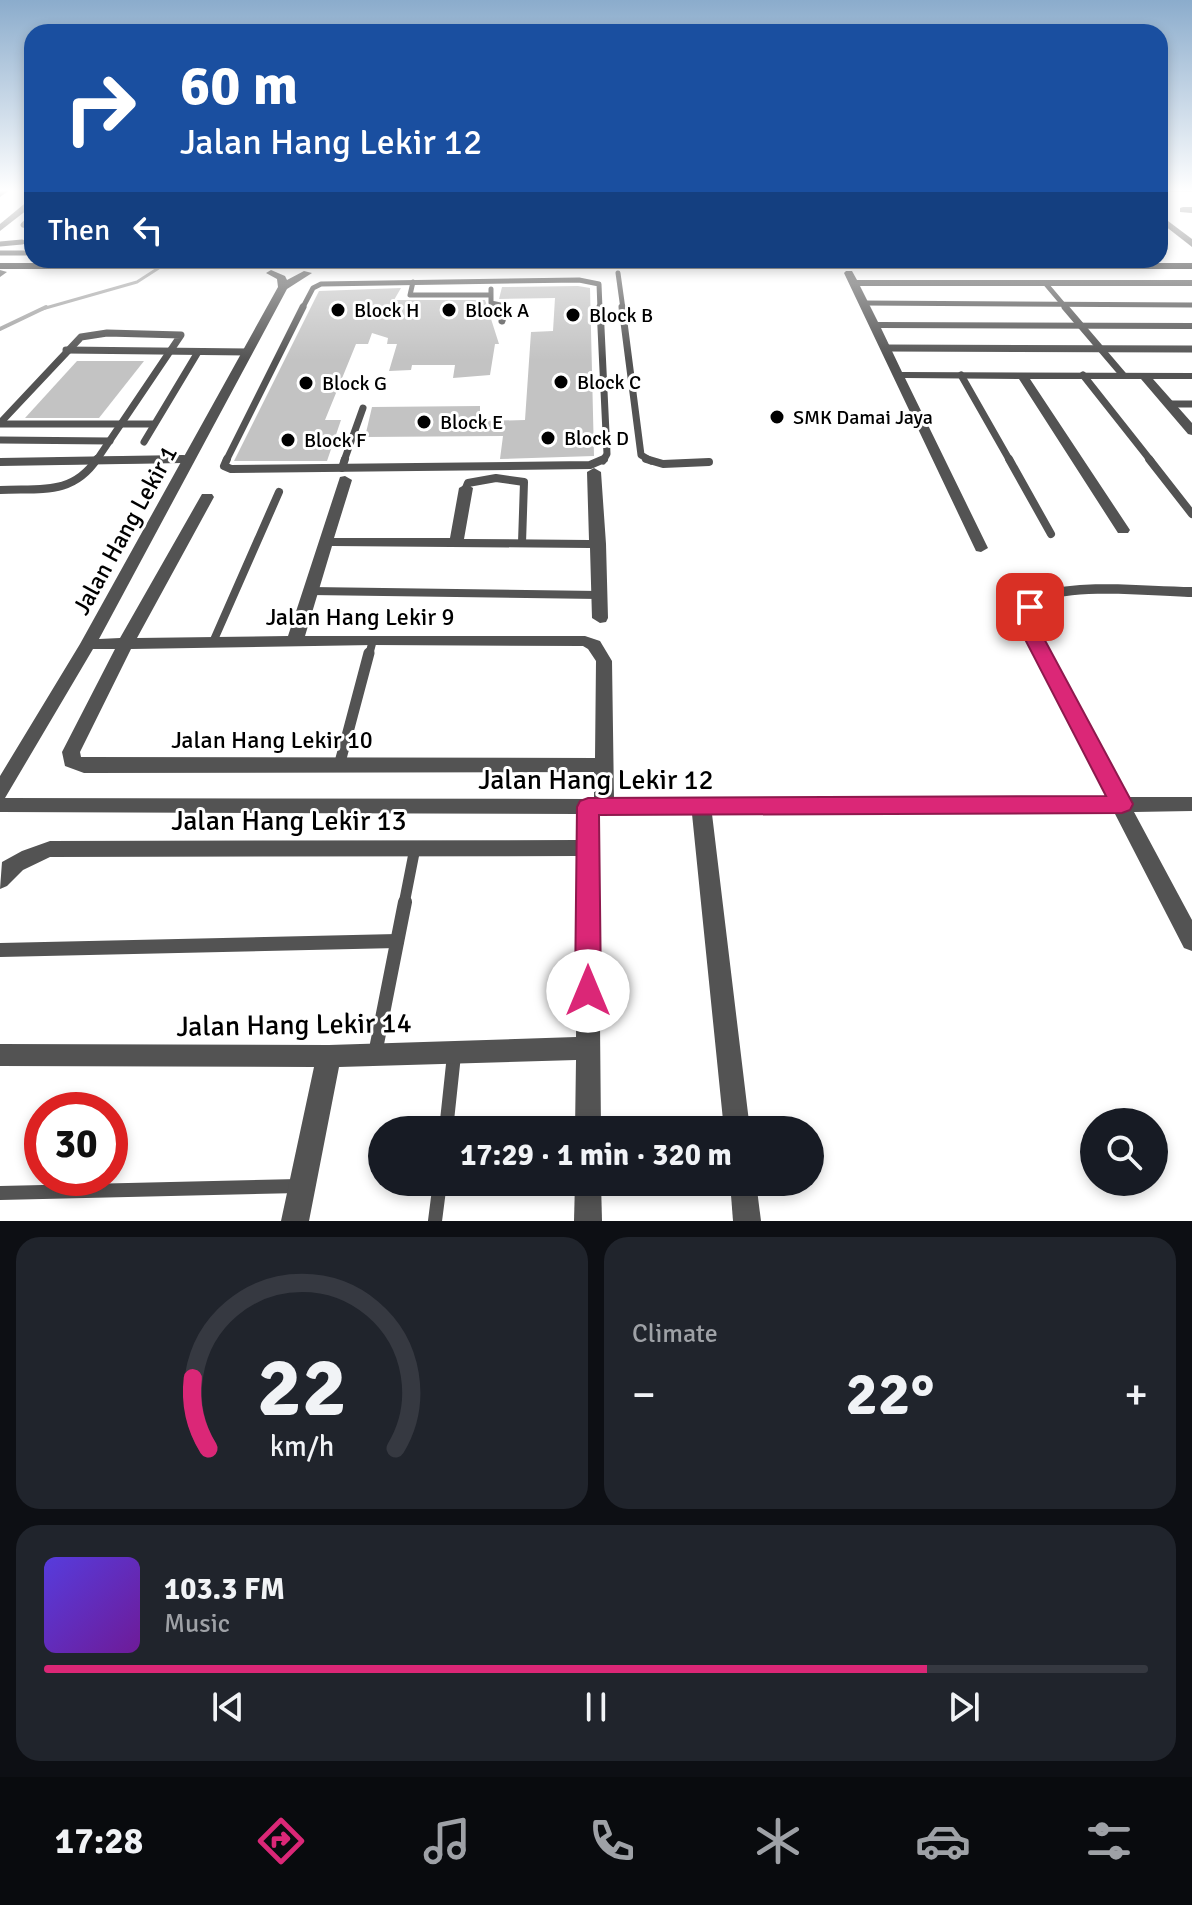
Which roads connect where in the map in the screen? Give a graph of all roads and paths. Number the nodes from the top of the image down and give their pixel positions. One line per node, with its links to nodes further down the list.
1 (0, 253): 2 (lane)
2 (24, 253)
3 (1168, 266): 4 (main road)
4 (1192, 266)
5 (24, 268): 8 (main road)
6 (53, 268): 8 (main road)
7 (134, 268): 9 (main road)
8 (0, 271)
9 (271, 273): 10 (main road); 19 (street)
10 (302, 273): 13 (main road); 19 (street)
11 (618, 273): 13 (main road); 14 (main road); 55 (lane)
12 (1192, 273): 14 (main road)
13 (471, 277): 15 (lane); 16 (lane)
14 (852, 278): 17 (street); 21 (street)
15 (413, 282): 20 (lane); 57 (lane)
16 (492, 282): 20 (lane); 57 (lane)
17 (1045, 283): 18 (street); 22 (lane)
18 (1192, 283)
19 (283, 287): 34 (street, Jalan Hang Lekir 1)
20 (490, 295): 24 (lane)
21 (864, 303): 22 (lane); 25 (street)
22 (1064, 304): 23 (lane); 26 (lane)
23 (1192, 305)
24 (502, 321)
25 (874, 325): 26 (street); 28 (street)
26 (1083, 326): 27 (street); 29 (lane)
27 (1192, 326)
28 (885, 348): 29 (lane); 35 (street)
29 (1101, 349): 30 (lane); 39 (lane)
30 (1192, 349)
31 (66, 350): 32 (lane); 32 (lane); 45 (lane)
32 (171, 351): 33 (lane); 47 (lane)
33 (198, 352): 34 (lane); 46 (lane)
34 (248, 352): 52 (street, Jalan Hang Lekir 1)
35 (898, 375): 36 (street); 69 (street)
36 (961, 375): 37 (street); 64 (lane)
37 (1022, 375): 38 (street); 63 (street)
38 (1083, 375): 39 (street); 62 (lane)
39 (1123, 375): 40 (street)
40 (1144, 376): 41 (street); 42 (street)
41 (1192, 376)
42 (1169, 404): 43 (lane); 48 (street)
43 (1192, 404)
44 (363, 408): 57 (lane)
45 (0, 423): 47 (lane)
46 (154, 424): 47 (lane); 51 (lane)
47 (120, 425): 50 (lane)
48 (1192, 431)
49 (0, 440): 50 (lane)
50 (110, 441): 53 (lane)
51 (144, 442)
52 (189, 459): 53 (lane); 78 (street, Jalan Hang Lekir 1)
53 (94, 461): 54 (lane); 59 (lane)
54 (0, 462)
55 (709, 462)
56 (594, 472): 68 (street)
57 (343, 474): 65 (street)
58 (466, 488): 66 (street); 67 (lane)
59 (0, 490)
60 (279, 492): 76 (lane)
61 (207, 497): 77 (street)
62 (1192, 514)
63 (1123, 530)
64 (1051, 534)
65 (326, 542): 66 (street); 70 (street)
66 (456, 543): 67 (street)
67 (522, 543): 68 (street)
68 (599, 544): 72 (street)
69 (981, 548)
70 (311, 591): 72 (lane); 75 (street)
71 (1192, 592): 82 (street)
72 (599, 595): 73 (street)
73 (600, 618)
74 (373, 640): 75 (street, Jalan Hang Lekir 9); 79 (street, Jalan Hang Lekir 9); 80 (lane)
75 (295, 641): 76 (street, Jalan Hang Lekir 9)
76 (213, 642): 77 (street, Jalan Hang Lekir 9)
77 (126, 643): 78 (street, Jalan Hang Lekir 9); 80 (street, Jalan Hang Lekir 10)
78 (88, 644): 81 (street, Jalan Hang Lekir 1)
79 (604, 765): 80 (street, Jalan Hang Lekir 10); 85 (street)
80 (339, 766)
81 (0, 792)
82 (1122, 804): 83 (street, Jalan Hang Lekir 12); 86 (street, Jalan Hang Lekir 12); 91 (street)
83 (1192, 804)
84 (0, 805): 85 (street, Jalan Hang Lekir 12)
85 (596, 807): 86 (street, Jalan Hang Lekir 12); 88 (street)
86 (701, 807): 100 (street)
87 (415, 848): 88 (street, Jalan Hang Lekir 13); 89 (street, Jalan Hang Lekir 13); 90 (lane)
88 (588, 848): 93 (street)
89 (0, 880)
90 (397, 941): 92 (lane); 95 (lane)
91 (1192, 941)
92 (0, 950)
93 (588, 1048): 94 (street, Jalan Hang Lekir 14); 99 (street)
94 (455, 1052): 95 (street, Jalan Hang Lekir 14); 98 (lane)
95 (375, 1054): 97 (street, Jalan Hang Lekir 14)
96 (0, 1055): 97 (street, Jalan Hang Lekir 14)
97 (329, 1056): 101 (street)
98 (448, 1116)
99 (588, 1116)
100 (735, 1116)
101 (302, 1186): 102 (lane); 106 (street)
102 (0, 1193)
103 (438, 1196): 107 (lane)
104 (588, 1196): 108 (street)
105 (744, 1196): 109 (street)
106 (295, 1221)
107 (435, 1221)
108 (588, 1221)
109 (747, 1221)

